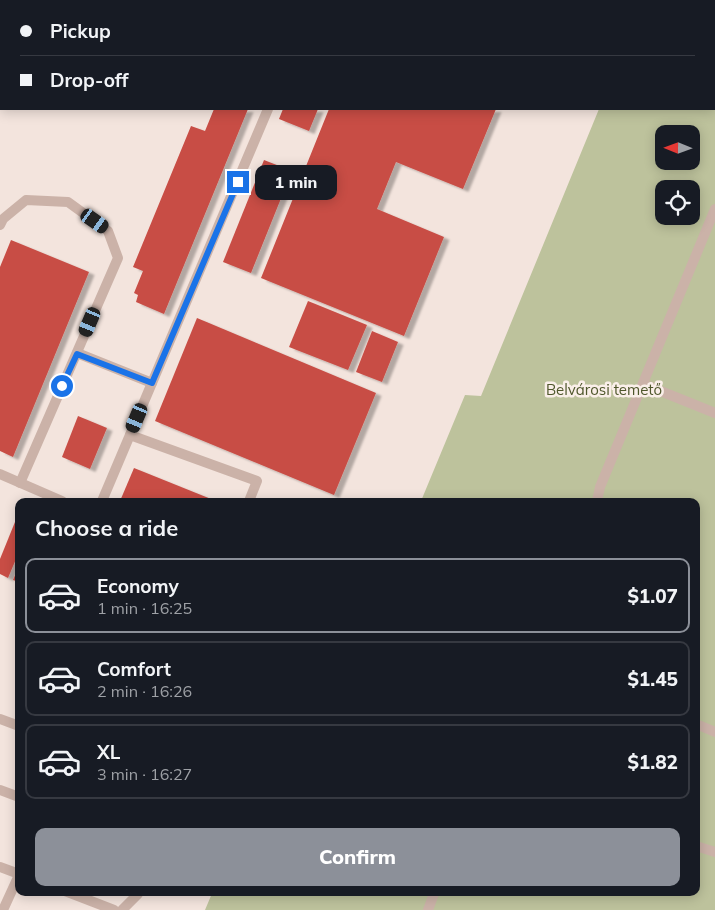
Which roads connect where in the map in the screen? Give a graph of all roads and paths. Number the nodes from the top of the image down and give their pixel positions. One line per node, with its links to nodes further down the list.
1 (268, 110): 5 (lane)
2 (715, 209): 6 (lane)
3 (0, 225): 4 (lane)
4 (77, 354): 5 (lane); 10 (lane)
5 (152, 383): 8 (lane)
6 (643, 384): 7 (lane); 14 (lane)
7 (715, 413)
8 (130, 435): 12 (lane); 13 (lane)
9 (0, 474): 10 (lane)
10 (20, 483): 11 (lane)
11 (55, 498)
12 (103, 498)
13 (250, 498)
14 (598, 498)
15 (0, 719): 16 (lane)
16 (15, 725)
17 (700, 726): 18 (lane)
18 (715, 732)
19 (0, 790): 20 (lane)
20 (15, 796)
21 (700, 847): 22 (lane)
22 (715, 852)
23 (0, 867): 24 (lane)
24 (15, 873)
25 (15, 883): 29 (lane)
26 (78, 896): 30 (lane)
27 (136, 896): 31 (lane)
28 (433, 896): 32 (lane)
29 (3, 910)
30 (114, 910)
31 (122, 910)
32 (428, 910)

